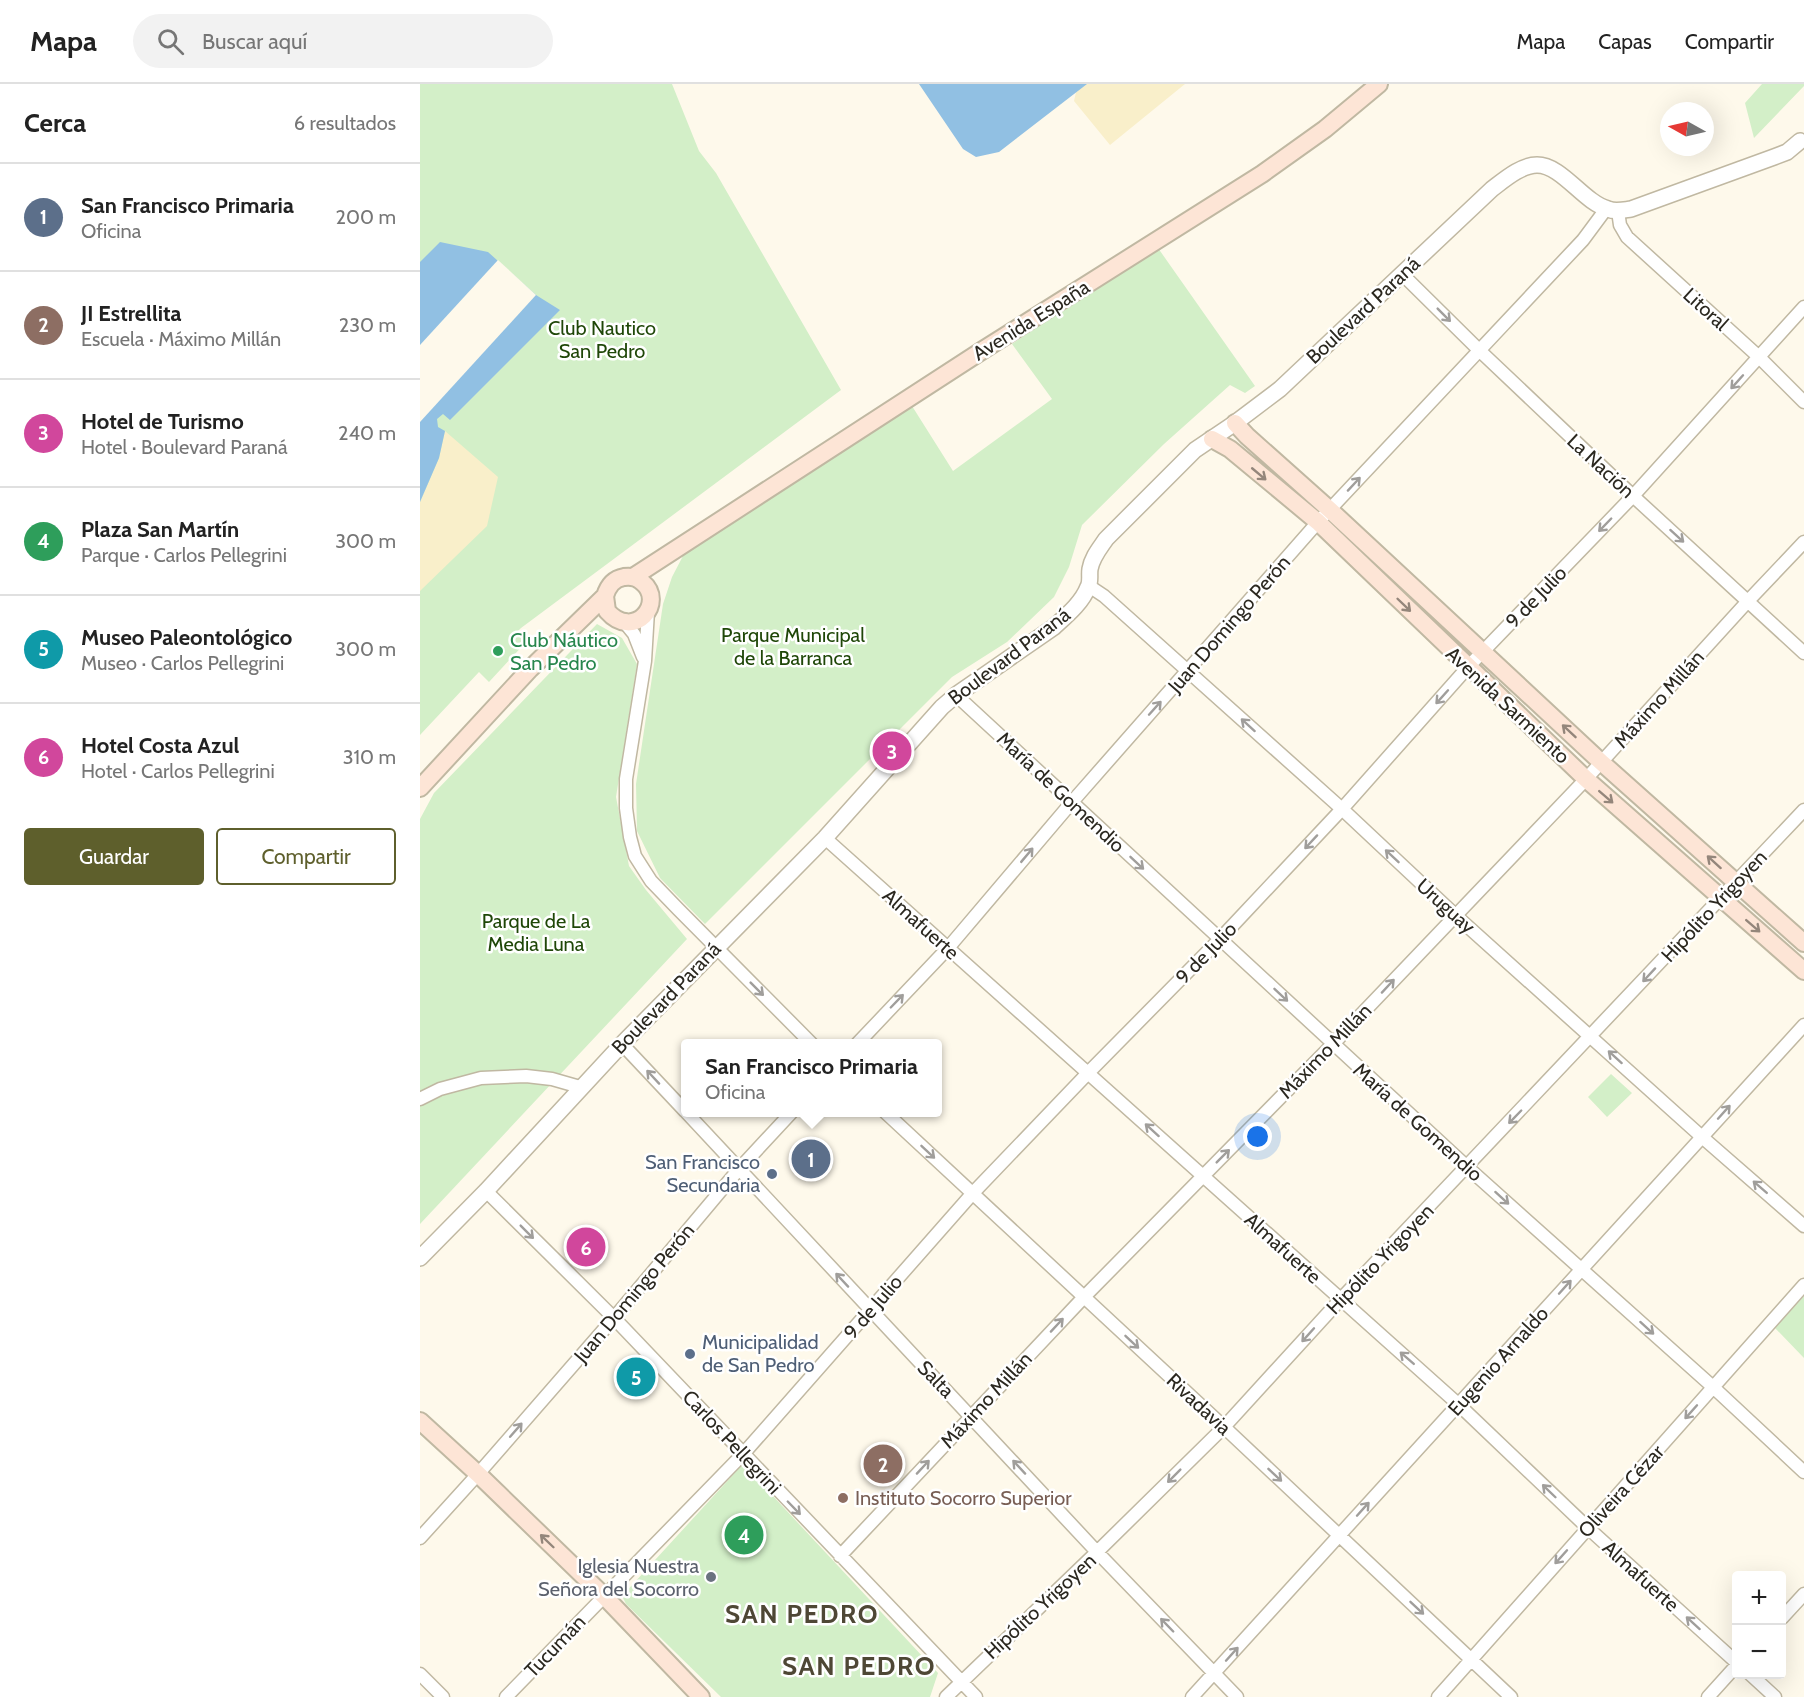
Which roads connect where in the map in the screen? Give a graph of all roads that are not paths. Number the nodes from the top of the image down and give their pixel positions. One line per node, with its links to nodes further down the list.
1 (1379, 84): 15 (main road, Avenida España)
2 (1803, 140): 3 (street)
3 (1612, 210): 4 (street, Boulevard Paraná); 6 (street, Juan Domingo Perón); 7 (street, Litoral)
4 (1402, 274): 6 (street, La Nación, one-way to 6); 9 (street, Boulevard Paraná)
5 (1804, 307): 7 (street, 9 de Julio)
6 (1480, 351): 11 (street, La Nación); 12 (street, Juan Domingo Perón, one-way to 6)
7 (1759, 357): 8 (street, Litoral); 11 (street, 9 de Julio, one-way to 11)
8 (1804, 402)
9 (1235, 423): 10 (street, Boulevard Paraná); 12 (main road, Avenida Sarmiento)
10 (1212, 439): 13 (main road, Avenida Sarmiento, one-way to 13); 17 (street, Boulevard Paraná)
11 (1633, 496): 19 (street, La Nación, one-way to 19); 23 (street, 9 de Julio, one-way to 23)
12 (1330, 510): 13 (street, Juan Domingo Perón); 23 (main road, Avenida Sarmiento)
13 (1318, 522): 26 (main road, Avenida Sarmiento, one-way to 26); 27 (street, Juan Domingo Perón)
14 (1804, 542): 19 (street, Máximo Millán)
15 (677, 549): 16 (main road, Avenida España); 18 (main road, Avenida España)
16 (633, 577): 18 (main road); 20 (main road, Avenida España)
17 (1089, 586): 27 (street, Uruguay); 28 (street, Boulevard Paraná)
18 (649, 591): 21 (main road, Avenida España)
19 (1748, 601): 24 (street, La Nación); 29 (street, Máximo Millán)
20 (606, 604): 22 (main road); 31 (main road, Avenida España)
21 (648, 611): 22 (main road); 25 (street)
22 (625, 623): 25 (street)
23 (1484, 652): 26 (street, 9 de Julio); 29 (main road, Avenida Sarmiento, one-way to 23)
24 (1804, 653)
25 (645, 661): 41 (street)
26 (1468, 667): 30 (main road, Avenida Sarmiento); 33 (street, 9 de Julio, one-way to 33)
27 (1188, 672): 32 (street, Juan Domingo Perón, one-way to 27); 33 (street, Uruguay, one-way to 27)
28 (956, 695): 32 (street, María de Gomendio); 35 (street, Boulevard Paraná)
29 (1601, 762): 30 (street, Máximo Millán); 36 (main road, Avenida Sarmiento, one-way to 29)
30 (1586, 779): 37 (main road, Avenida Sarmiento, one-way to 37); 38 (street, Máximo Millán)
31 (420, 788)
32 (1071, 802): 39 (street, María de Gomendio, one-way to 39); 42 (street, Juan Domingo Perón, one-way to 32)
33 (1342, 809): 38 (street, Uruguay, one-way to 33); 39 (street, 9 de Julio, one-way to 39)
34 (1804, 810): 36 (street, Hipólito Yrigoyen)
35 (825, 838): 41 (street, Boulevard Paraná); 42 (street, Almafuerte)
36 (1735, 882): 37 (street, Hipólito Yrigoyen); 40 (main road, Avenida Sarmiento)
37 (1721, 898): 43 (main road, Avenida Sarmiento, one-way to 43); 45 (street, Hipólito Yrigoyen, one-way to 45)
38 (1455, 915): 45 (street, Uruguay); 49 (street, Máximo Millán, one-way to 38)
39 (1220, 939): 49 (street, María de Gomendio, one-way to 49); 50 (street, 9 de Julio)
40 (1804, 943)
41 (715, 948): 46 (street, one-way to 46); 48 (street, Boulevard Paraná)
42 (948, 948): 47 (street, Juan Domingo Perón, one-way to 42); 50 (street, Almafuerte)
43 (1804, 971)
44 (1804, 1024): 57 (street, Eugenio Arnaldo, one-way to 44)
45 (1592, 1036): 57 (street, Uruguay, one-way to 45); 58 (street, Hipólito Yrigoyen, one-way to 58)
46 (807, 1039)
47 (862, 1039)
48 (622, 1044): 51 (street, Boulevard Paraná); 53 (street, Salta, one-way to 48)
49 (1333, 1044): 58 (street, María de Gomendio); 60 (street, Máximo Millán, one-way to 49)
50 (1088, 1073): 60 (street, Almafuerte, one-way to 50); 62 (street, 9 de Julio)
51 (580, 1088): 52 (street); 61 (street, Boulevard Paraná)
52 (420, 1100)
53 (681, 1107)
54 (691, 1117): 59 (street, Salta)
55 (788, 1117): 59 (street, Juan Domingo Perón)
56 (889, 1117): 62 (street, Rivadavia, one-way to 62)
57 (1702, 1137): 63 (street, Uruguay, one-way to 57); 65 (street, Eugenio Arnaldo)
58 (1467, 1167): 65 (street, María de Gomendio, one-way to 65); 68 (street, Hipólito Yrigoyen)
59 (739, 1169): 69 (street, Salta, one-way to 59); 70 (street, Juan Domingo Perón)
60 (1203, 1176): 67 (street, Máximo Millán); 68 (street, Almafuerte)
61 (486, 1191): 64 (street, Boulevard Paraná); 70 (street, Carlos Pellegrini, one-way to 70)
62 (972, 1194): 67 (street, Rivadavia); 69 (street, 9 de Julio)
63 (1804, 1226)
64 (420, 1258)
65 (1581, 1269): 71 (street, María de Gomendio, one-way to 71); 72 (street, Eugenio Arnaldo, one-way to 65)
66 (1804, 1285): 71 (street, Oliveira Cézar)
67 (1084, 1297): 73 (street, Máximo Millán, one-way to 67); 75 (street, Rivadavia, one-way to 75)
68 (1340, 1300): 72 (street, Almafuerte, one-way to 68); 75 (street, Hipólito Yrigoyen, one-way to 75)
69 (870, 1310): 73 (street, Salta); 76 (street, 9 de Julio)
70 (614, 1318): 76 (street, Carlos Pellegrini); 78 (street, Juan Domingo Perón, one-way to 70)
71 (1713, 1387): 77 (street, María de Gomendio); 79 (street, Oliveira Cézar, one-way to 79)
72 (1458, 1404): 79 (street, Almafuerte, one-way to 72); 80 (street, Eugenio Arnaldo, one-way to 72)
73 (971, 1416): 82 (street, Salta, one-way to 73); 83 (street, Máximo Millán, one-way to 73)
74 (420, 1420): 78 (main road)
75 (1224, 1427): 80 (street, Rivadavia, one-way to 80); 82 (street, Hipólito Yrigoyen, one-way to 82)
76 (744, 1453): 83 (street, Carlos Pellegrini, one-way to 83); 85 (street, 9 de Julio)
77 (1804, 1472)
78 (478, 1474): 81 (street, Juan Domingo Perón); 85 (main road, one-way to 78)
79 (1588, 1528): 87 (street, Oliveira Cézar, one-way to 87); 88 (street, Almafuerte, one-way to 79)
80 (1339, 1535): 87 (street, Rivadavia, one-way to 87); 91 (street, Eugenio Arnaldo, one-way to 80)
81 (420, 1538)
82 (1097, 1552): 91 (street, Salta, one-way to 82); 93 (street, Hipólito Yrigoyen)
83 (840, 1556): 93 (street, Carlos Pellegrini)
84 (1804, 1594): 86 (street)
85 (604, 1596): 94 (main road); 96 (street, Tucumán)
86 (1786, 1614)
87 (1471, 1659): 101 (street, Oliveira Cézar); 102 (street, Rivadavia)
88 (1732, 1659)
89 (1732, 1670): 103 (street)
90 (420, 1674): 95 (street)
91 (1214, 1674): 99 (street, Eugenio Arnaldo); 100 (street, Salta)
92 (1755, 1679): 104 (street)
93 (961, 1681): 97 (street, Hipólito Yrigoyen); 98 (street, Carlos Pellegrini)
94 (699, 1696)
95 (443, 1697)
96 (506, 1697)
97 (946, 1697)
98 (976, 1697)
99 (1192, 1697)
100 (1237, 1697)
101 (1438, 1697)
102 (1511, 1697)
103 (1708, 1697)
104 (1775, 1697)

